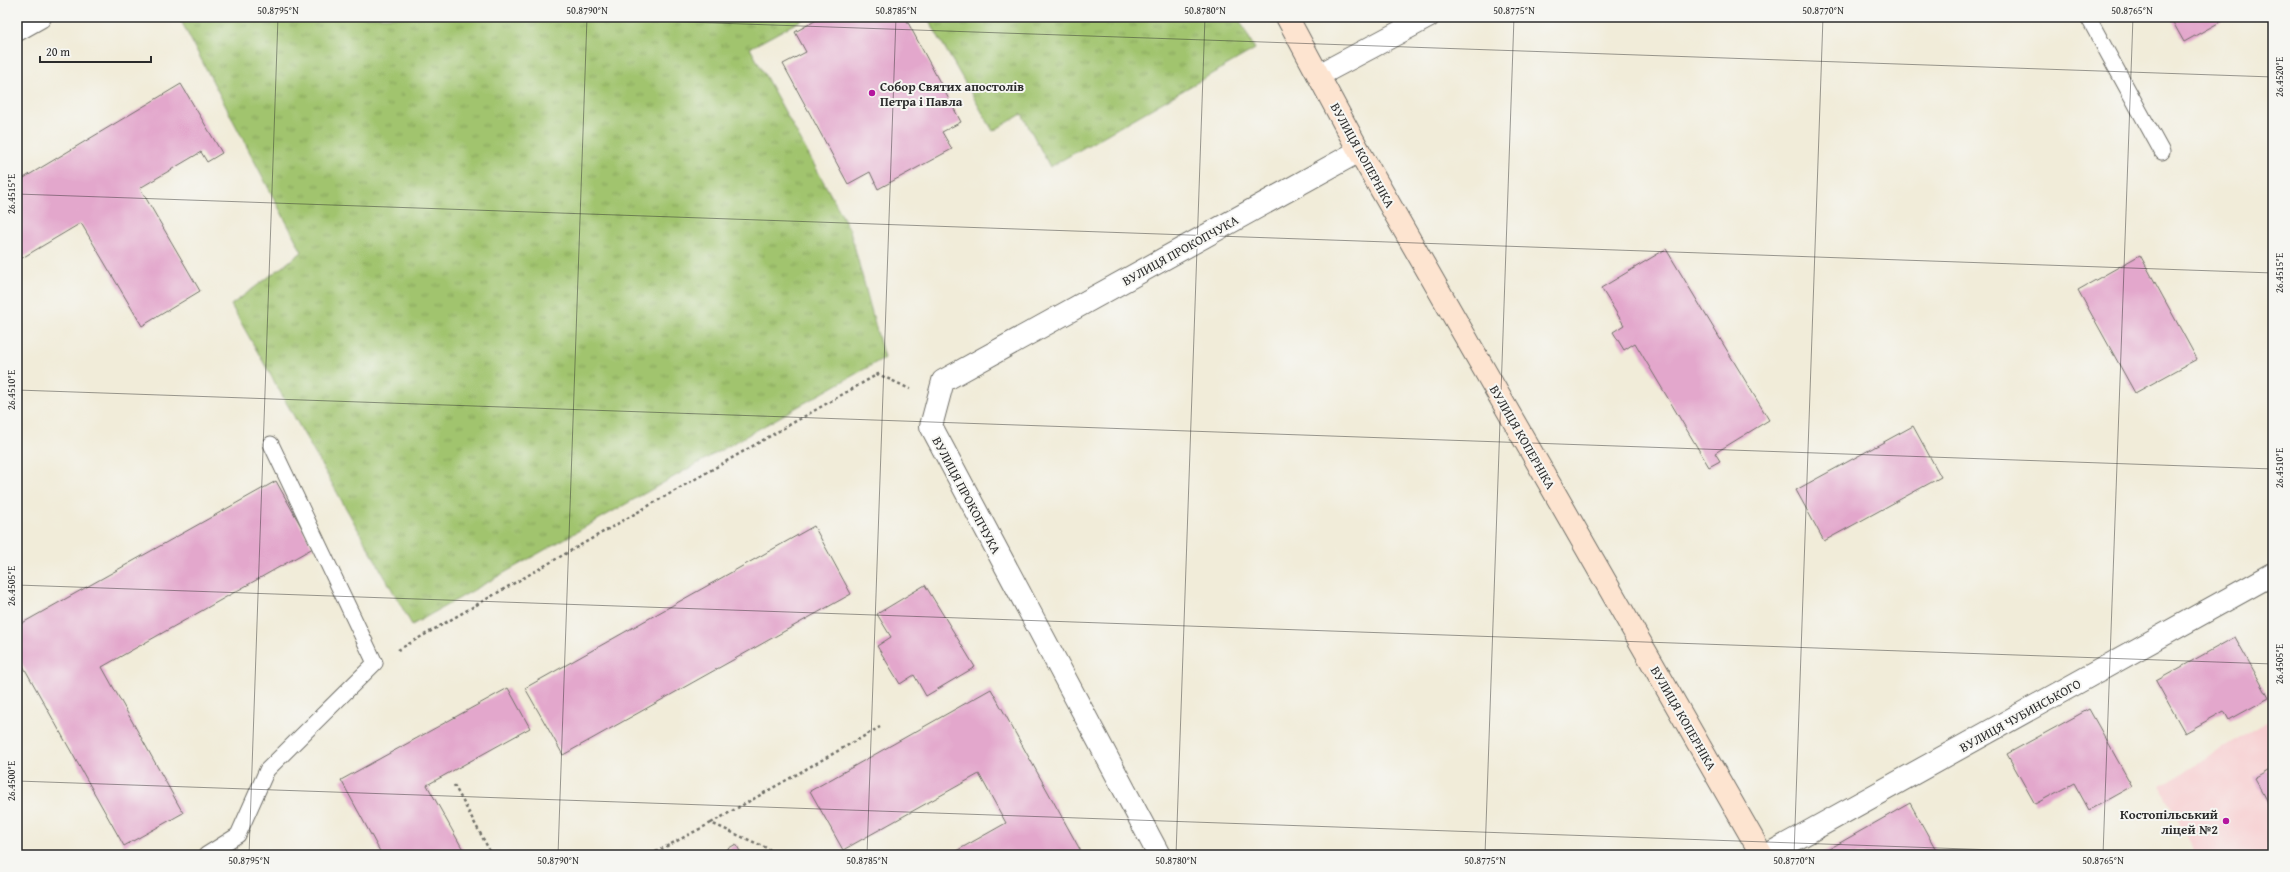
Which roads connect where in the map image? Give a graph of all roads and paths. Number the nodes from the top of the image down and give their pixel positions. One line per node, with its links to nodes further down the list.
1 (40, 17): 5 (street)
2 (1287, 17): 6 (main road, ВУЛИЦЯ КОПЕРНІКА)
3 (1428, 17): 6 (street)
4 (2088, 17): 8 (lane)
5 (17, 30)
6 (1319, 75): 7 (main road, ВУЛИЦЯ КОПЕРНІКА)
7 (1359, 151): 9 (street, ВУЛИЦЯ ПРОКОПЧУКА); 21 (main road, ВУЛИЦЯ КОПЕРНІКА)
8 (2162, 152)
9 (937, 402): 12 (path); 20 (street, ВУЛИЦЯ ПРОКОПЧУКА)
10 (271, 444): 12 (lane)
11 (2273, 574): 22 (street, ВУЛИЦЯ ЧУБИНСЬКОГО)
12 (375, 663): 16 (lane)
13 (880, 727): 15 (path)
14 (454, 785): 17 (path)
15 (711, 823): 18 (path); 19 (path)
16 (206, 855)
17 (492, 855)
18 (650, 855)
19 (774, 855)
20 (1159, 855)
21 (1762, 855)
22 (1767, 855)

